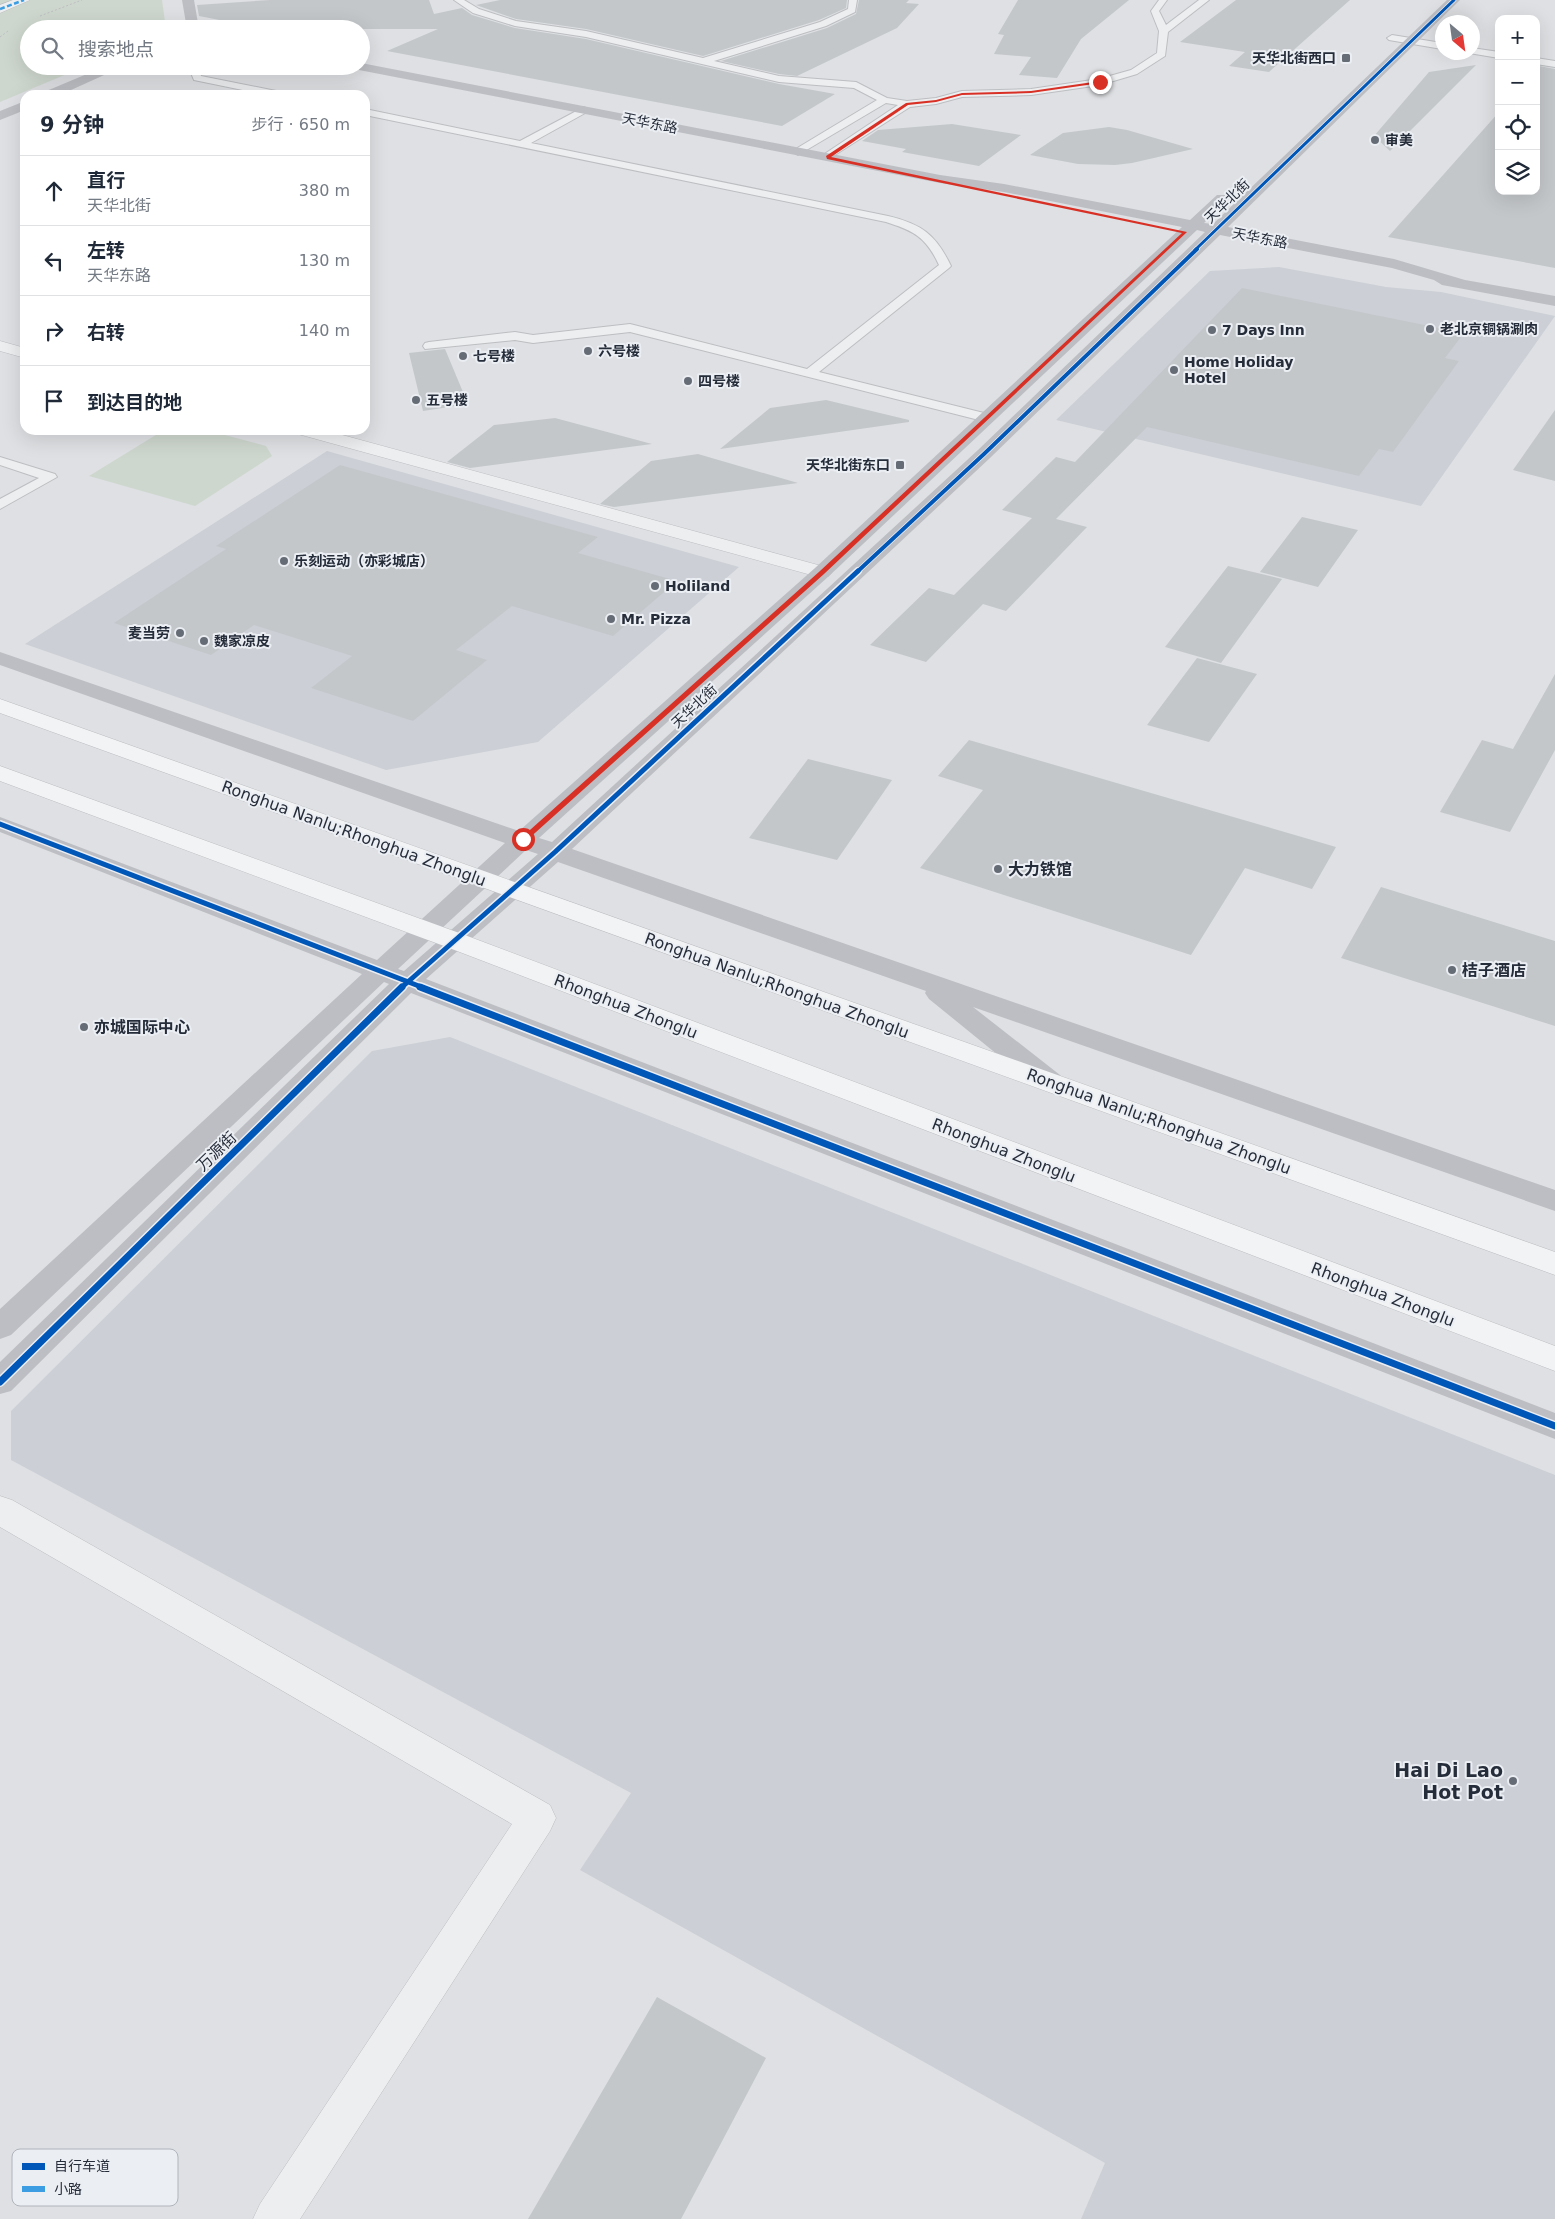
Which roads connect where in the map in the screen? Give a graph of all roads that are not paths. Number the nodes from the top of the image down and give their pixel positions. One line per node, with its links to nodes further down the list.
1 (24, 0): 8 (street)
2 (188, 0): 9 (street)
3 (458, 0): 22 (lane)
4 (853, 0): 22 (lane)
5 (1163, 0): 10 (lane)
6 (1205, 0): 10 (lane)
7 (1454, 0): 12 (street, 天华北街)
8 (0, 9)
9 (191, 20)
10 (1164, 31): 31 (lane)
11 (1398, 32): 12 (lane); 16 (street)
12 (1413, 39): 13 (lane); 14 (lane); 41 (street, 天华北街)
13 (1435, 41)
14 (1435, 44)
15 (1480, 47): 17 (lane)
16 (1381, 48)
17 (1495, 49)
18 (1480, 51): 19 (lane)
19 (1495, 54)
20 (1540, 56): 21 (lane)
21 (1555, 58)
22 (704, 61): 30 (lane)
23 (1540, 62): 24 (lane)
24 (1555, 64)
25 (370, 68): 33 (street, 天华东路)
26 (97, 75): 28 (street)
27 (196, 75): 29 (lane)
28 (61, 90)
29 (256, 90)
30 (884, 100): 31 (lane); 37 (lane)
31 (907, 104): 38 (lane)
32 (20, 107): 35 (street)
33 (584, 110): 36 (lane); 37 (street, 天华东路)
34 (370, 113): 36 (lane)
35 (0, 116)
36 (521, 144): 46 (lane)
37 (798, 152): 38 (street, 天华东路)
38 (827, 157): 40 (street, 天华东路)
39 (1229, 192): 40 (street, 天华北街)
40 (1189, 229): 41 (street, 天华东路); 47 (street, 天华北街)
41 (1212, 233): 42 (street, 天华东路); 57 (street, 天华北街)
42 (1555, 301)
43 (0, 346): 45 (street)
44 (429, 346): 46 (lane)
45 (20, 352)
46 (810, 373): 47 (lane)
47 (987, 418): 51 (street, 天华北街)
48 (322, 435): 51 (street)
49 (0, 461): 50 (lane)
50 (0, 506)
51 (822, 572): 56 (street, 天华北街)
52 (0, 658): 56 (street)
53 (0, 706): 58 (main road, Ronghua Nanlu;Rhonghua Zhonglu)
54 (0, 773): 60 (main road)
55 (4, 821): 62 (street)
56 (523, 839): 57 (street); 58 (street, 天华北街)
57 (555, 852): 59 (street, 天华北街); 63 (street)
58 (480, 878): 59 (main road, Ronghua Nanlu;Rhonghua Zhonglu); 60 (street, 天华北街)
59 (513, 890): 61 (street, 天华北街); 65 (main road, Ronghua Nanlu;Rhonghua Zhonglu)
60 (424, 930): 61 (main road, Rhonghua Zhonglu); 62 (street, 万源街)
61 (453, 940): 64 (street, 万源街); 69 (main road, Rhonghua Zhonglu)
62 (380, 971): 64 (street); 68 (street, 万源街)
63 (922, 980): 65 (street); 66 (street)
64 (407, 982): 70 (street, 万源街); 71 (street)
65 (1050, 1082): 67 (main road, Ronghua Nanlu;Rhonghua Zhonglu)
66 (1555, 1201)
67 (1555, 1264)
68 (0, 1327)
69 (1555, 1360)
70 (0, 1382)
71 (1555, 1426)
72 (0, 1510): 73 (street)
73 (275, 2219)

